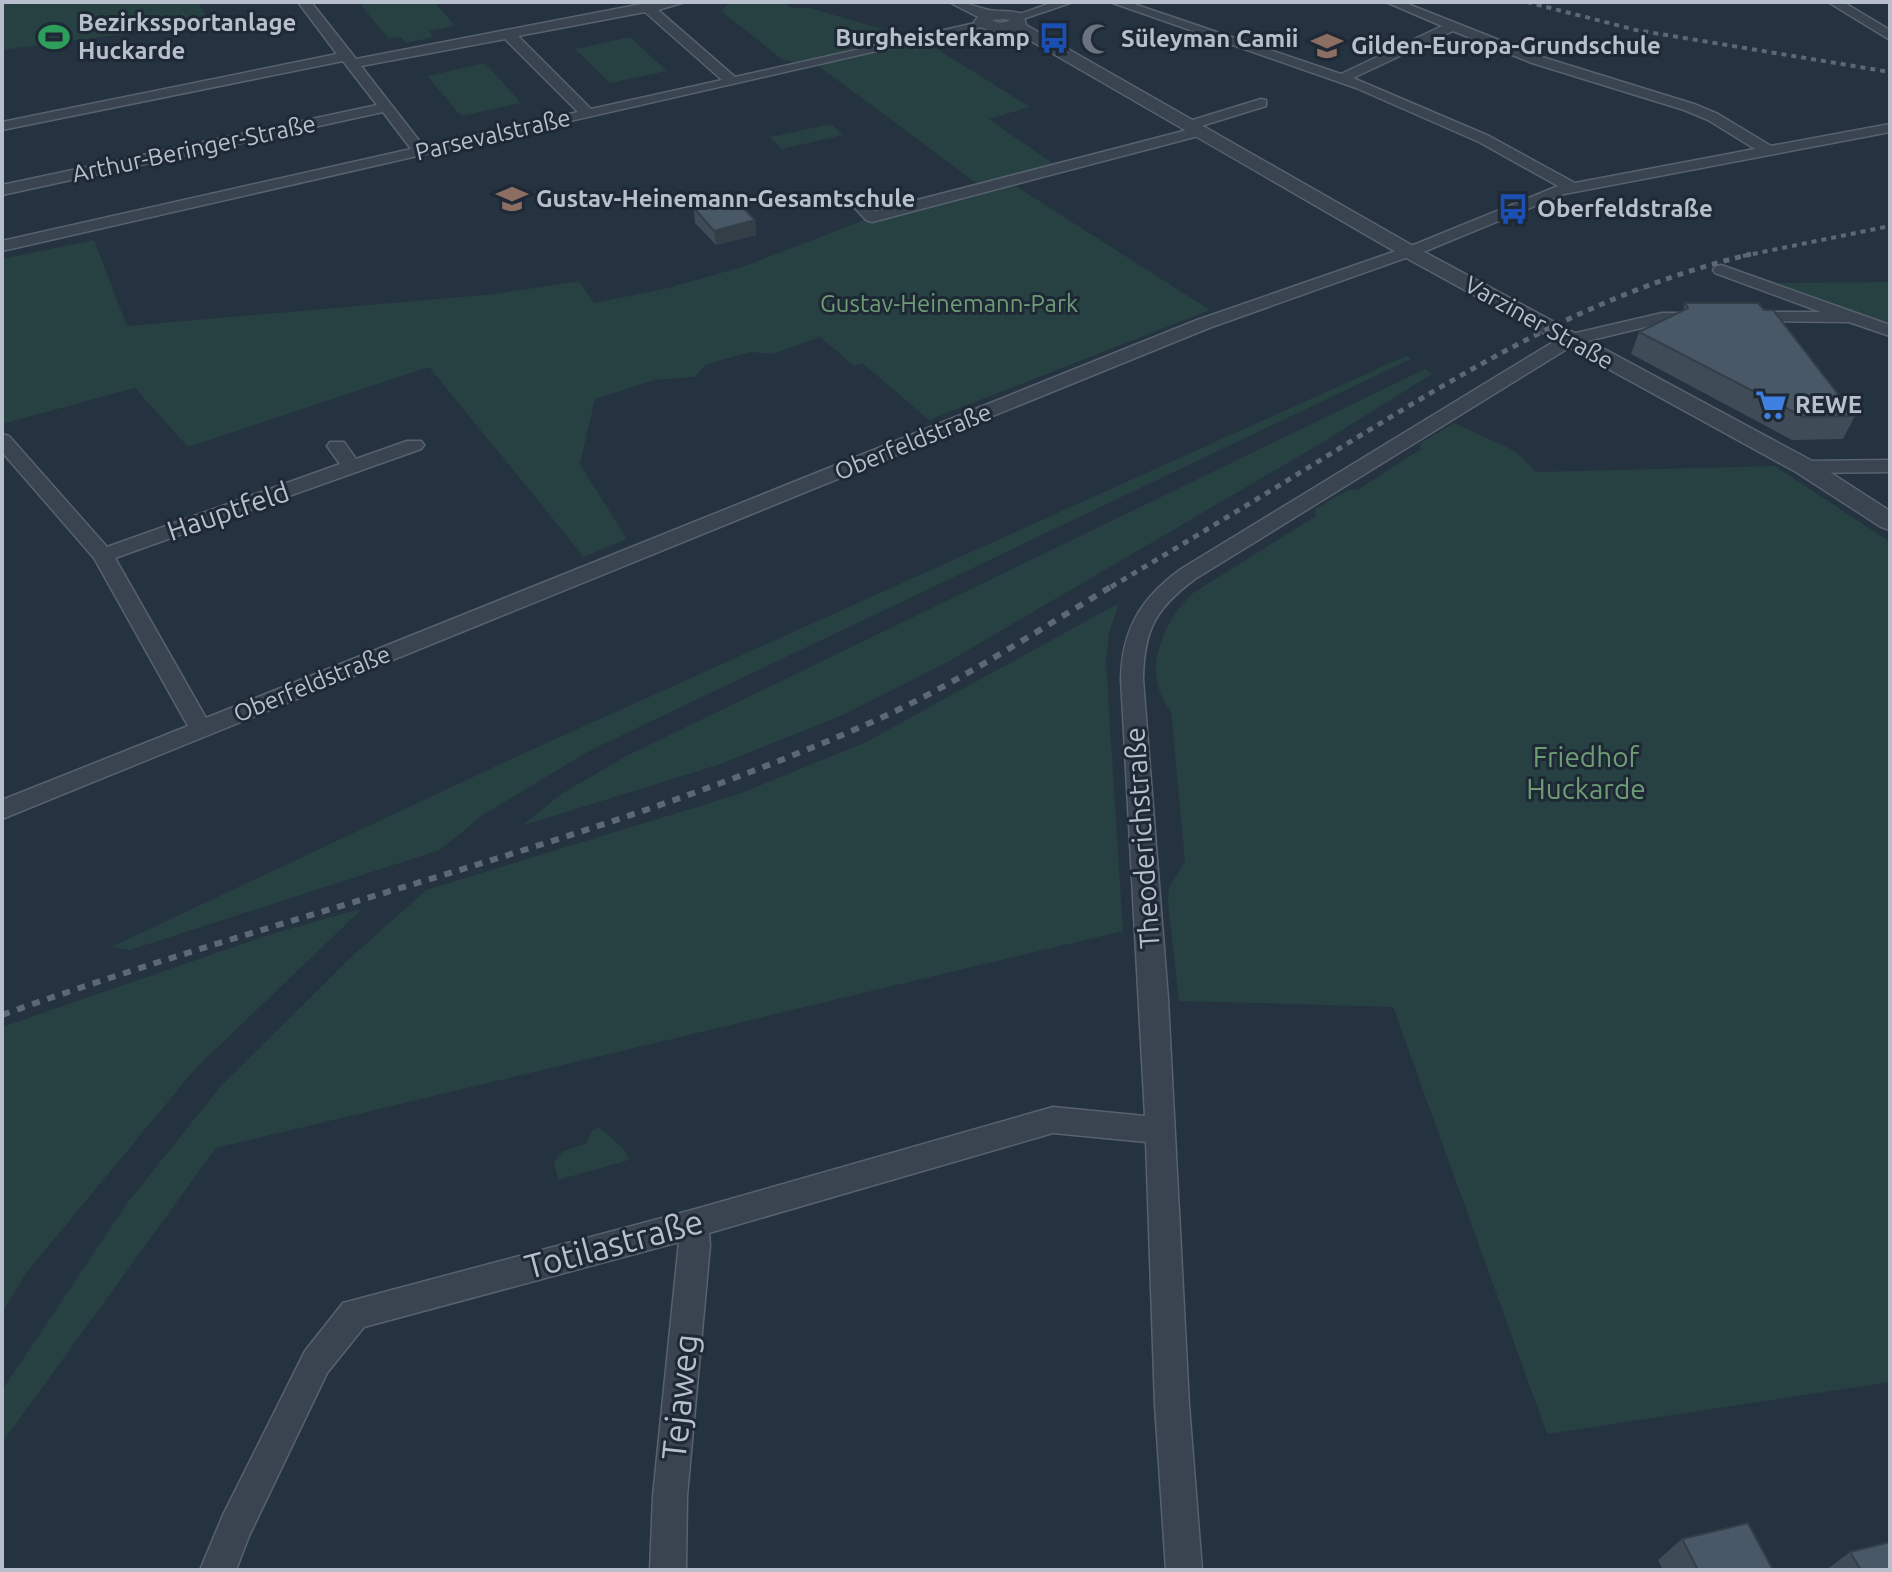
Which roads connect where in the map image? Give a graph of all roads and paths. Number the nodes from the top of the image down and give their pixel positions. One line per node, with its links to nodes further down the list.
1 (304, 2): 16 (street)
2 (679, 2): 8 (street)
3 (957, 2): 10 (street)
4 (1067, 2): 11 (street)
5 (1116, 2): 17 (street)
6 (1392, 2): 13 (street)
7 (1834, 2): 15 (street)
8 (647, 7): 12 (street); 18 (street)
9 (558, 13): 12 (street)
10 (986, 20): 11 (street); 18 (street, Parsevalstraße)
11 (1016, 21): 23 (street, Varziner Straße)
12 (548, 25): 14 (street)
13 (1453, 26): 17 (street); 25 (street)
14 (507, 33): 16 (street); 21 (street)
15 (1890, 36)
16 (349, 60): 20 (street); 22 (street)
17 (1342, 78): 27 (street)
18 (730, 80): 21 (street, Parsevalstraße)
19 (1261, 103): 23 (street)
20 (387, 107): 26 (street); 28 (street, Arthur-Beringer-Straße)
21 (588, 114): 26 (street, Parsevalstraße)
22 (2, 126)
23 (1196, 128): 29 (street); 31 (street, Varziner Straße)
24 (1890, 128): 25 (street, Oberfeldstraße)
25 (1767, 150): 27 (street, Oberfeldstraße)
26 (421, 152): 30 (street, Parsevalstraße)
27 (1570, 186): 31 (street, Oberfeldstraße)
28 (2, 190)
29 (872, 217)
30 (2, 246)
31 (1408, 251): 35 (street, Varziner Straße); 44 (street, Oberfeldstraße)
32 (1721, 270): 33 (street)
33 (1852, 317): 34 (street); 35 (street, Theoderichstraße)
34 (1890, 331)
35 (1569, 340): 41 (street, Varziner Straße); 46 (street, Theoderichstraße)
36 (414, 445): 40 (street, Hauptfeld)
37 (337, 446): 40 (street)
38 (6, 451): 43 (street)
39 (1890, 466): 41 (street, Varziner Straße)
40 (352, 467): 43 (street, Hauptfeld)
41 (1805, 467): 42 (street)
42 (1890, 522)
43 (103, 555): 44 (street)
44 (201, 729): 45 (street, Oberfeldstraße)
45 (2, 810)
46 (1158, 1130): 47 (street, Totilastraße); 50 (street, Theoderichstraße)
47 (692, 1224): 48 (street, Totilastraße); 49 (street, Tejaweg)
48 (218, 1570)
49 (668, 1570)
50 (1184, 1570)

